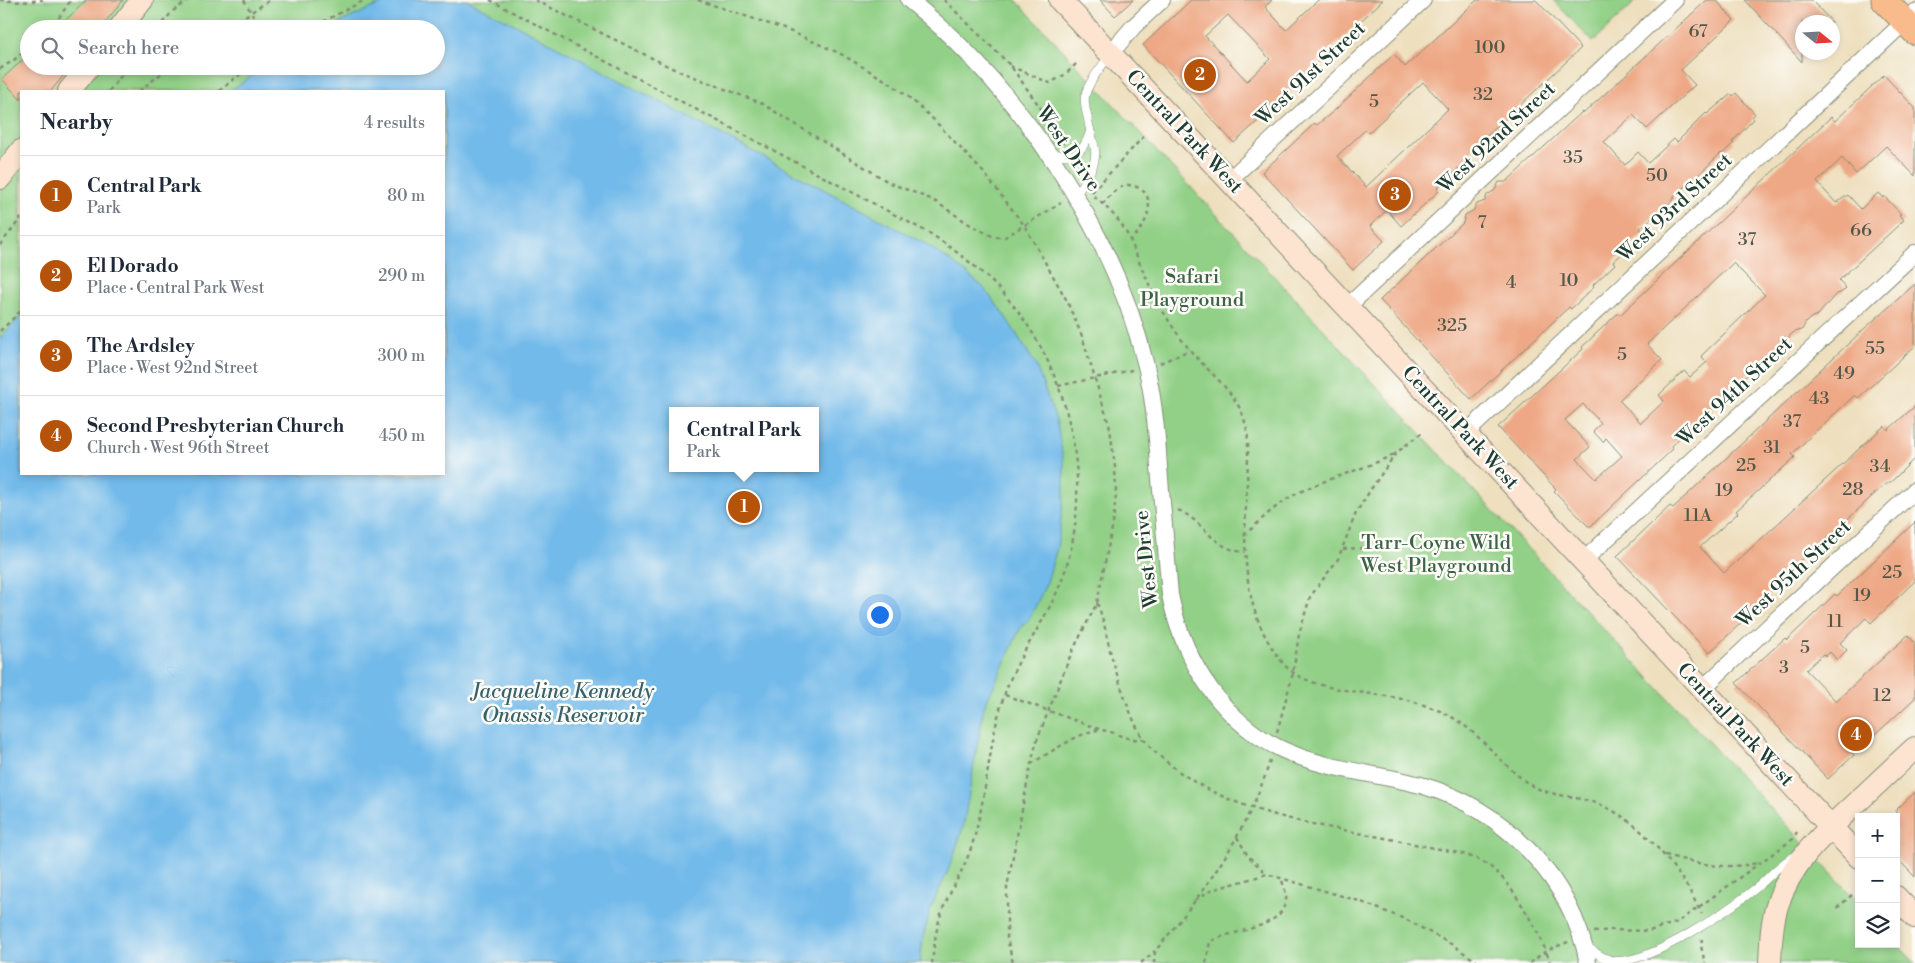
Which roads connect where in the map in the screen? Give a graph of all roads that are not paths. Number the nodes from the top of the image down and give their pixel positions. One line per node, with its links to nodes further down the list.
1 (142, 0): 8 (main road)
2 (909, 0): 14 (street, West Drive)
3 (1060, 0): 10 (main road, Central Park West)
4 (1162, 0): 10 (street)
5 (1422, 0): 17 (street, West 91st Street)
6 (1675, 0): 20 (street, West 92nd Street)
7 (1884, 0): 9 (main road)
8 (126, 20)
9 (1912, 22): 21 (street, West 93rd Street)
10 (1110, 54): 13 (lane); 17 (main road, Central Park West)
11 (82, 75): 12 (main road)
12 (70, 90)
13 (1090, 132): 14 (lane); 18 (lane)
14 (1044, 149): 18 (street, West Drive)
15 (20, 152): 16 (main road)
16 (0, 178)
17 (1229, 180): 20 (main road, Central Park West)
18 (1077, 197): 31 (street, West Drive)
19 (1915, 253): 23 (street, West 94th Street)
20 (1347, 307): 21 (main road, Central Park West)
21 (1465, 434): 23 (main road, Central Park West)
22 (1915, 490): 24 (street, West 95th Street)
23 (1583, 561): 24 (main road, Central Park West)
24 (1702, 689): 26 (main road, Central Park West)
25 (1915, 748): 26 (main road)
26 (1830, 827): 27 (main road); 28 (main road, Central Park West)
27 (1804, 840): 31 (lane); 33 (main road)
28 (1855, 853)
29 (1900, 901): 30 (main road)
30 (1915, 917)
31 (1582, 940): 32 (street, West Drive)
32 (1588, 963)
33 (1770, 963)

